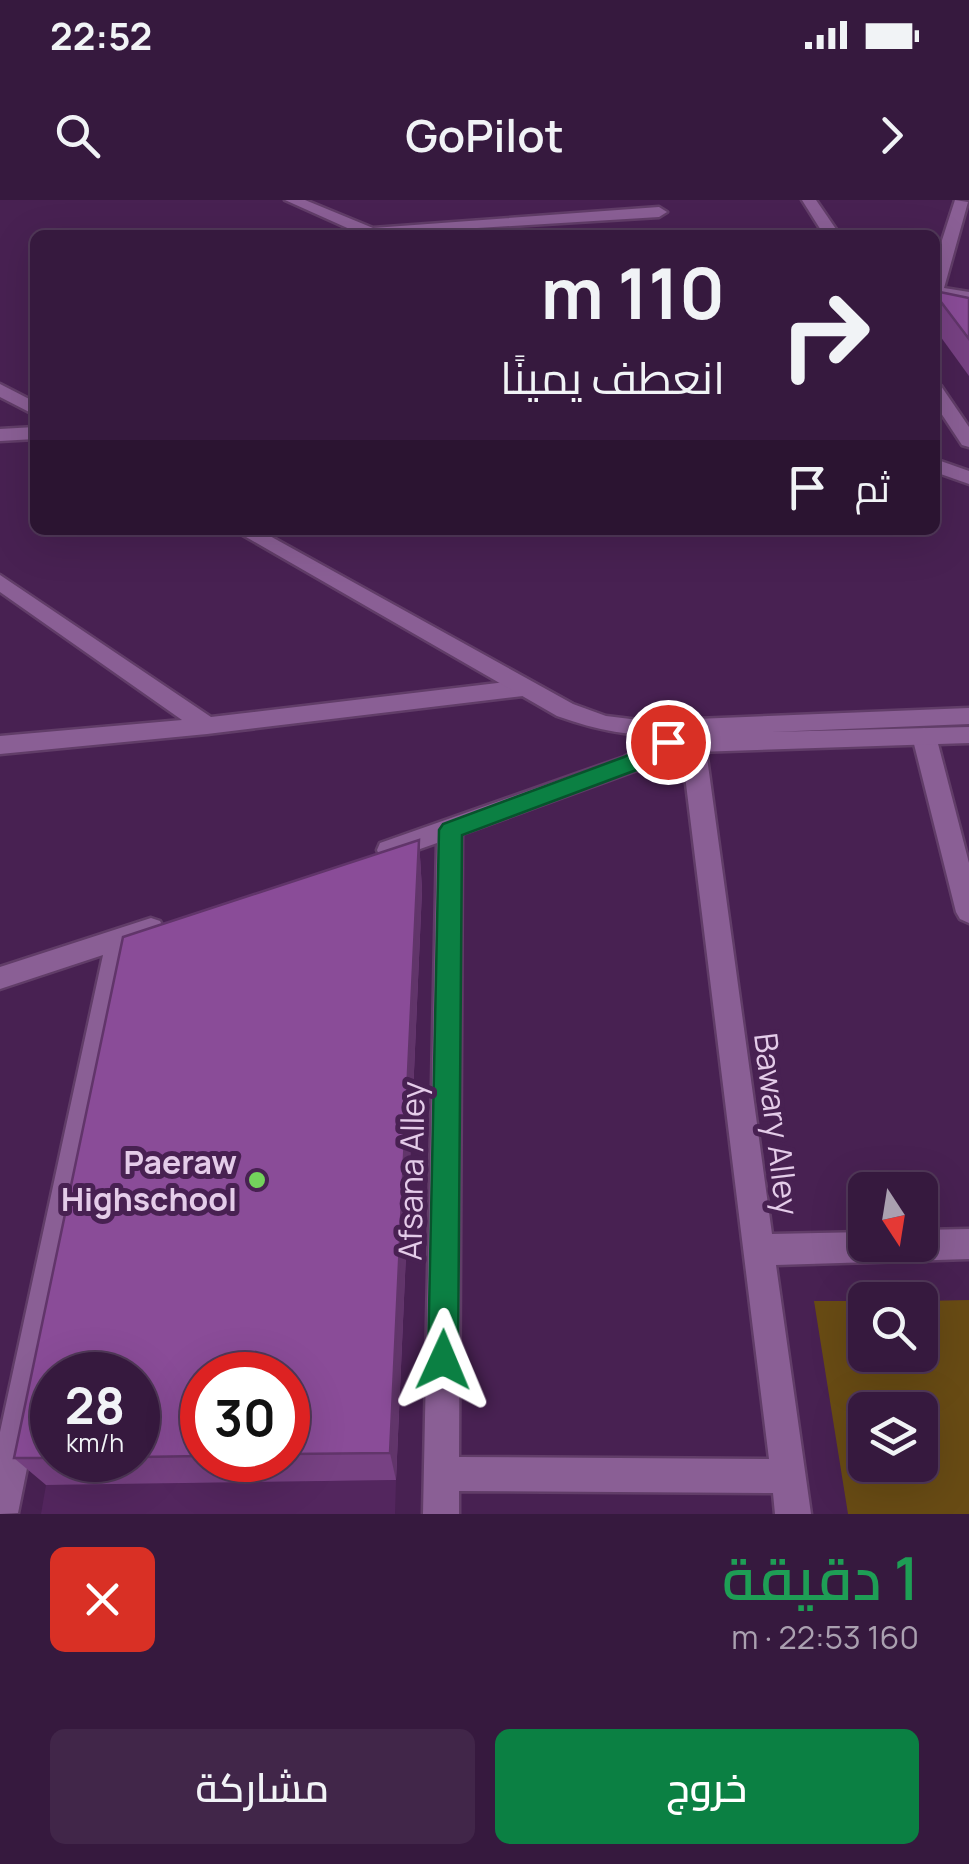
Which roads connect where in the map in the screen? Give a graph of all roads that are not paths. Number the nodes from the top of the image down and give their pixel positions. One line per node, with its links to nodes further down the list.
1 (809, 200): 7 (street)
2 (299, 201): 5 (street)
3 (960, 202): 8 (street)
4 (659, 212): 6 (street)
5 (365, 230)
6 (426, 230)
7 (829, 230)
8 (940, 272)
9 (940, 291): 10 (street)
10 (969, 297)
11 (0, 389): 13 (street)
12 (940, 395): 14 (street)
13 (30, 407)
14 (961, 418): 17 (street)
15 (30, 433): 16 (street)
16 (0, 435)
17 (969, 442)
18 (940, 467): 19 (street)
19 (969, 478)
20 (253, 535): 22 (street)
21 (0, 582): 24 (street)
22 (523, 688): 24 (street); 25 (street)
23 (969, 716): 25 (street)
24 (207, 726): 29 (street)
25 (619, 727): 28 (street)
26 (969, 735): 27 (street)
27 (924, 736): 28 (street); 32 (street)
28 (681, 743): 30 (street); 37 (street, Bawary Alley)
29 (0, 745)
30 (450, 830): 31 (street); 38 (street, Afsana Alley)
31 (358, 860)
32 (969, 912)
33 (175, 921): 34 (street)
34 (120, 940): 35 (street); 40 (street)
35 (0, 978)
36 (969, 1244): 37 (street)
37 (758, 1250): 39 (street, Bawary Alley)
38 (442, 1474): 39 (street); 41 (street, Afsana Alley)
39 (788, 1476): 42 (street, Bawary Alley)
40 (0, 1512)
41 (441, 1514)
42 (793, 1514)

